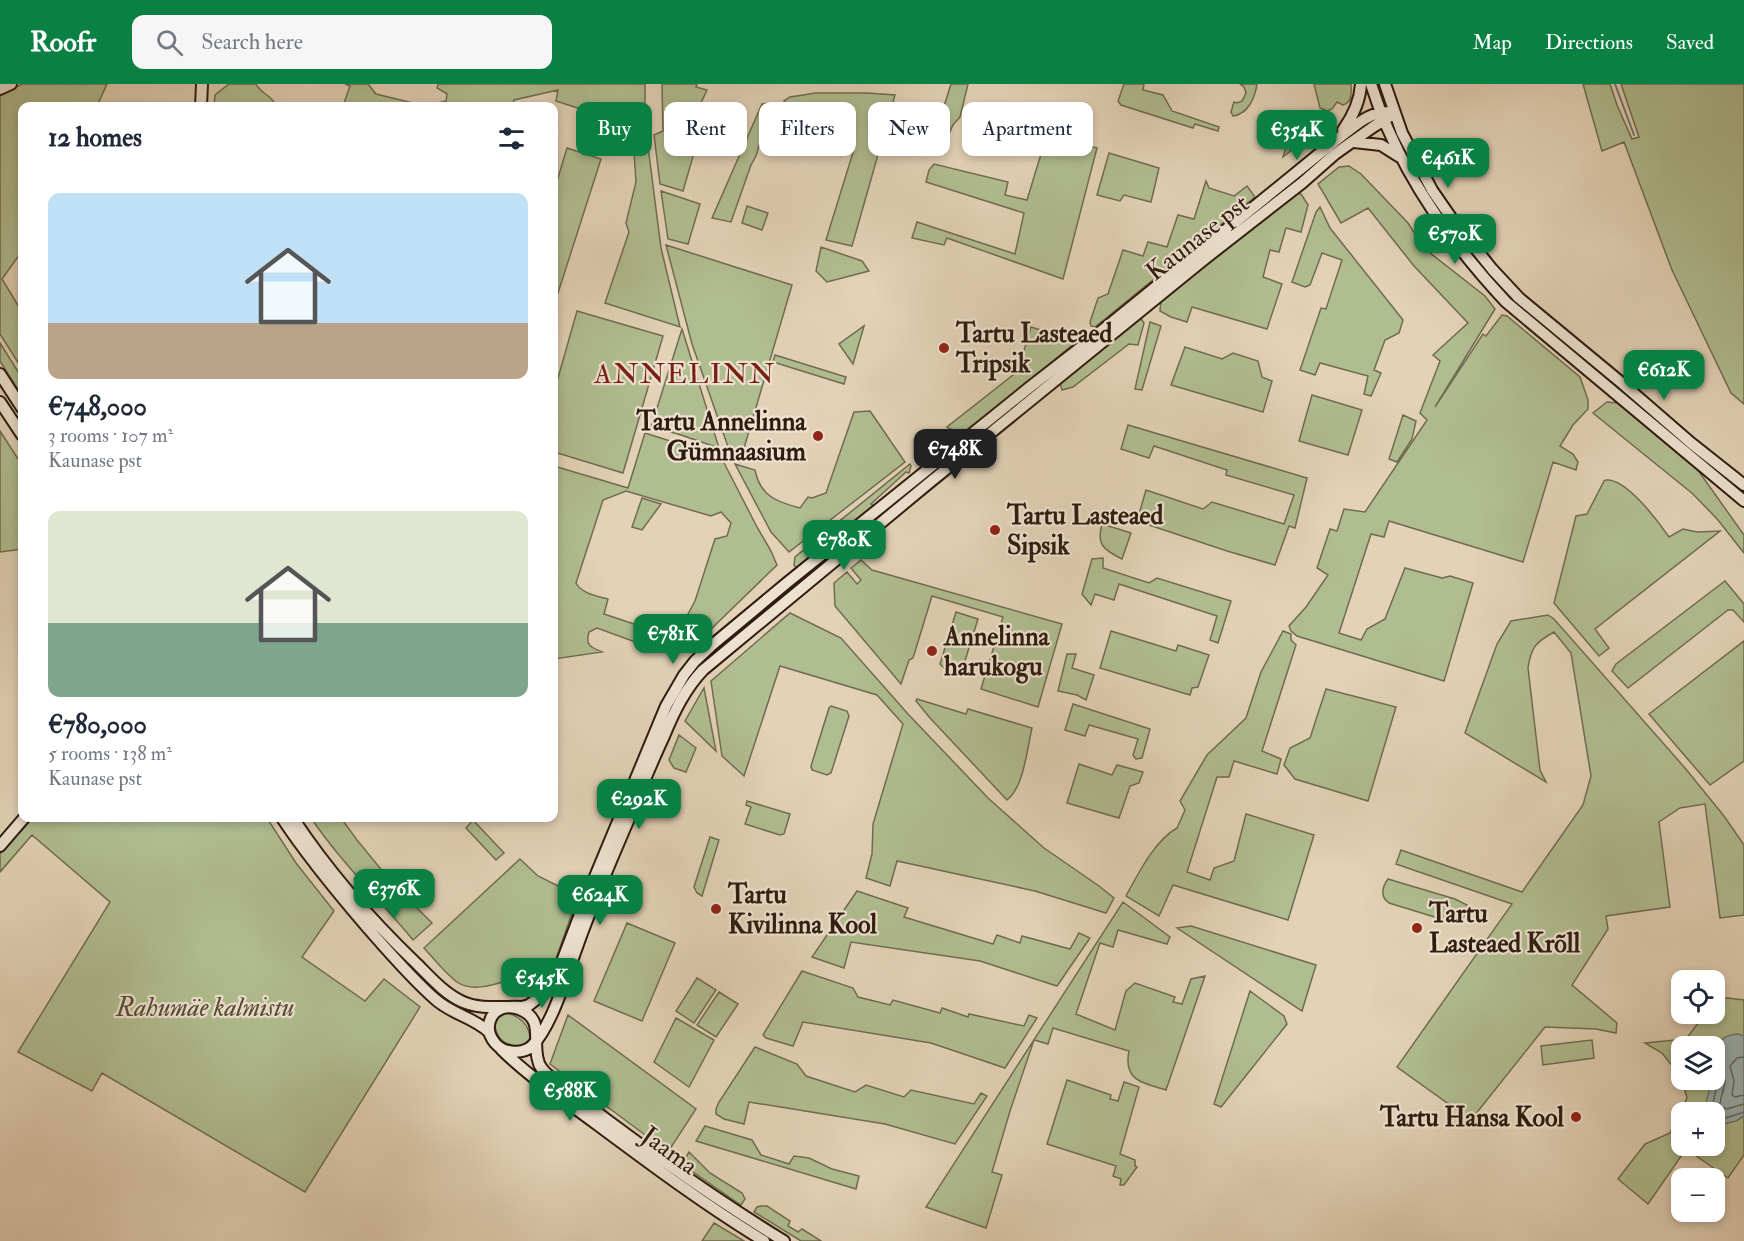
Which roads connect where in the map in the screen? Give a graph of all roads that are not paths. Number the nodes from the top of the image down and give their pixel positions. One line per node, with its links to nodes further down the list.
1 (11, 84): 6 (street)
2 (202, 84): 7 (street)
3 (1361, 84): 10 (street)
4 (1371, 84): 9 (street)
5 (1385, 84): 8 (street)
6 (0, 89)
7 (201, 102)
8 (1395, 113): 9 (street); 20 (street)
9 (1382, 116): 10 (street, Kaunase pst); 11 (street, Kaunase pst); 13 (street)
10 (1335, 141): 12 (street, Kaunase pst)
11 (1354, 142): 13 (street); 15 (street, Kaunase pst)
12 (1323, 151): 14 (street, Kaunase pst); 15 (street)
13 (1400, 157): 21 (street)
14 (1288, 179): 15 (street); 26 (street, Kaunase pst)
15 (1302, 183): 28 (street, Kaunase pst)
16 (0, 374): 18 (street)
17 (0, 402): 19 (street)
18 (18, 402)
19 (18, 429)
20 (1744, 485)
21 (1744, 501)
22 (21, 822): 25 (street)
23 (285, 822): 27 (street)
24 (296, 822): 26 (street)
25 (0, 846)
26 (509, 1007): 27 (street); 28 (street)
27 (489, 1032): 29 (street)
28 (536, 1040): 29 (street); 31 (street, Jaama)
29 (496, 1045): 30 (street, Jaama)
30 (764, 1241)
31 (784, 1241)

